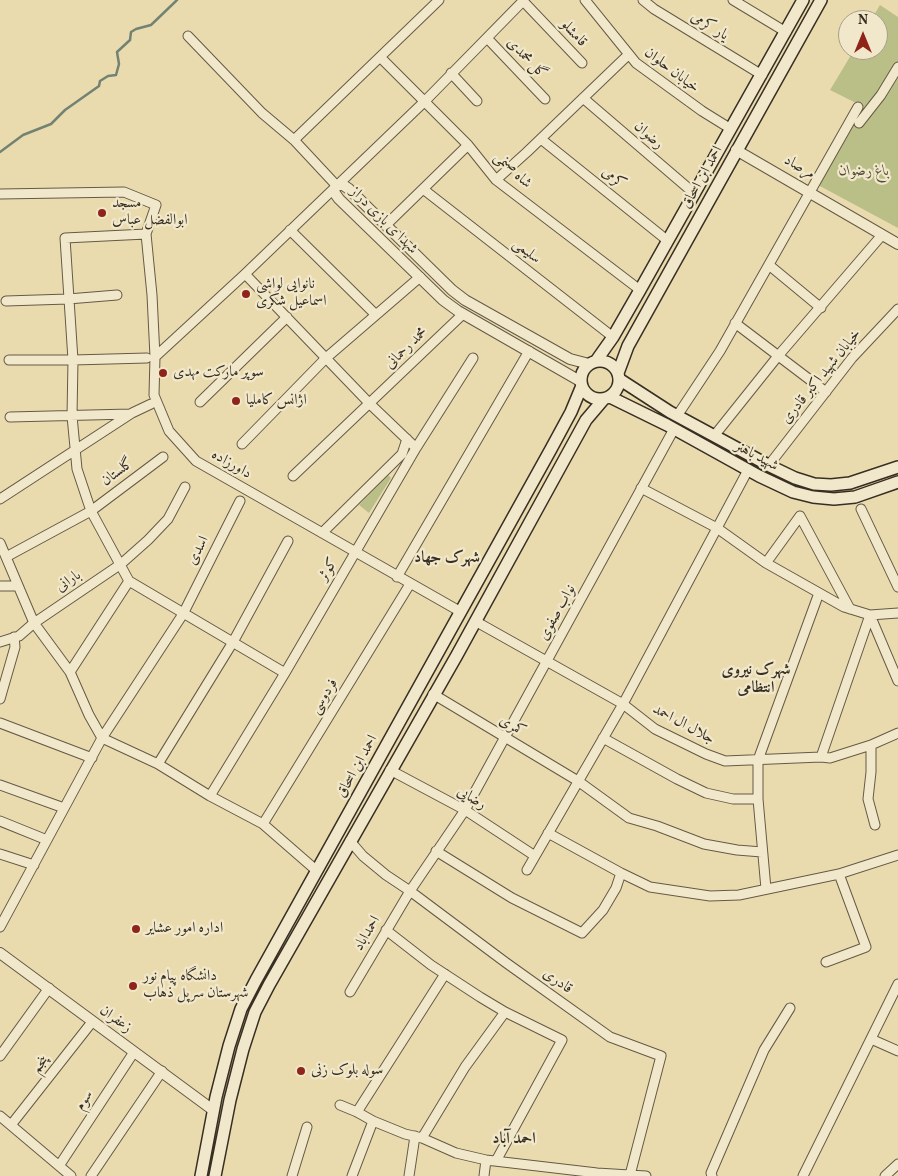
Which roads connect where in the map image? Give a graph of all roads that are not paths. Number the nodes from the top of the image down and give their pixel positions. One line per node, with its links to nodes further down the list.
1 (439, 0): 12 (street)
2 (524, 0): 10 (street); 13 (street, قامشلو)
3 (586, 0): 11 (street, خیابان حلوان)
4 (643, 0): 16 (street, یار کرمی)
5 (733, 0): 8 (street)
6 (804, 0): 8 (main road, احمد ابن اسحاق)
7 (821, 0): 27 (main road, احمد ابن اسحاق)
8 (786, 32): 16 (main road, احمد ابن اسحاق)
9 (188, 36): 25 (street)
10 (487, 38): 15 (street); 18 (street, گل محمدی)
11 (628, 55): 17 (street); 23 (street, خیابان حلوان)
12 (380, 57): 20 (street, شاه صنمی); 25 (street)
13 (582, 63)
14 (898, 67): 22 (street)
15 (451, 73): 19 (street); 20 (street)
16 (762, 75): 23 (main road, احمد ابن اسحاق)
17 (583, 98): 24 (street); 33 (street, رضوان)
18 (545, 99)
19 (477, 101)
20 (424, 102): 26 (street, شاه صنمی); 29 (street)
21 (858, 108): 31 (street)
22 (859, 123)
23 (732, 129): 33 (main road, احمد ابن اسحاق)
24 (540, 139): 28 (street); 38 (street, کرمی)
25 (294, 140): 29 (street)
26 (468, 145): 28 (street, شاه صنمی); 30 (street)
27 (736, 150): 31 (street, مرصاد); 62 (main road, احمد ابن اسحاق)
28 (496, 180): 43 (street, شاه صنمی)
29 (336, 185): 34 (street, شهدا ی بازی دراز); 35 (street); 42 (street, شهدا ی بازی دراز)
30 (423, 189): 34 (street); 53 (street, سلیمی)
31 (809, 191): 37 (street, مرصاد); 40 (street)
32 (0, 194): 36 (street)
33 (694, 194): 38 (main road, احمد ابن اسحاق)
34 (386, 225): 61 (street, شهدا ی بازی دراز)
35 (290, 230): 41 (street); 50 (street)
36 (146, 234): 45 (street); 56 (street, داورزاده)
37 (882, 235): 39 (street, مرصاد); 47 (street)
38 (668, 241): 43 (main road, احمد ابن اسحاق)
39 (898, 244)
40 (768, 264): 47 (street); 52 (street)
41 (245, 274): 51 (street); 56 (street)
42 (420, 277): 49 (street, شهدا ی بازی دراز); 50 (street)
43 (640, 290): 53 (main road, احمد ابن اسحاق)
44 (117, 295): 45 (street)
45 (68, 299): 46 (street); 60 (street)
46 (6, 301)
47 (821, 308): 55 (street)
48 (898, 309): 64 (street, خیابان شهید اکبر قادری)
49 (462, 314): 54 (street, شهدا ی بازی دراز); 68 (street, محمد رحمانی)
50 (376, 315): 57 (street)
51 (287, 317): 57 (street); 66 (street)
52 (735, 323): 55 (street); 71 (street)
53 (613, 337): 61 (main road, احمد ابن اسحاق)
54 (529, 351): 63 (street, شهدا ی بازی دراز); 101 (street)
55 (778, 356): 64 (street); 74 (street)
56 (151, 358): 60 (street); 94 (street, داورزاده)
57 (326, 358): 68 (street); 76 (street)
58 (473, 358): 77 (street, کوثر)
59 (9, 360): 60 (street)
60 (72, 360): 70 (street)
61 (592, 363): 62 (main road); 63 (main road)
62 (619, 376): 65 (main road); 71 (main road, شهید باهنر)
63 (581, 384): 65 (main road); 109 (main road, احمد ابن اسحاق)
64 (826, 392): 81 (street, خیابان شهید اکبر قادری)
65 (606, 398): 73 (main road, شهید باهنر); 113 (main road, احمد ابن اسحاق)
66 (200, 402)
67 (150, 404): 69 (street)
68 (370, 404): 75 (street); 84 (street, محمد رحمانی)
69 (132, 414): 70 (street); 78 (street)
70 (72, 416): 72 (street); 78 (street)
71 (677, 416): 74 (main road, شهید باهنر)
72 (10, 417)
73 (674, 429): 83 (main road, شهید باهنر); 88 (street, نواب صفوی)
74 (714, 436): 79 (main road, شهید باهنر)
75 (407, 439): 77 (street); 94 (street)
76 (242, 444)
77 (416, 448): 97 (street, کوثر)
78 (75, 450): 89 (street); 92 (street)
79 (750, 455): 81 (main road, شهید باهنر); 83 (main road)
80 (162, 457): 92 (street, گلستان)
81 (770, 465): 82 (main road, شهید باهنر); 85 (main road)
82 (898, 466)
83 (745, 468): 85 (main road, شهید باهنر); 93 (street)
84 (293, 476)
85 (764, 479): 86 (main road, شهید باهنر)
86 (898, 482)
87 (185, 487): 99 (street, بارانی)
88 (641, 488): 93 (street); 118 (street, نواب صفوی)
89 (0, 499)
90 (240, 501): 111 (street, اسدی)
91 (862, 509): 106 (street)
92 (91, 511): 98 (street, گلستان); 99 (street)
93 (717, 528): 100 (street); 124 (street)
94 (322, 533): 97 (street, داورزاده)
95 (288, 541): 117 (street)
96 (0, 543): 98 (street)
97 (355, 552): 101 (street, داورزاده); 120 (street, کوثر)
98 (6, 557): 105 (street)
99 (121, 564): 102 (street); 114 (street, بارانی)
100 (766, 564): 107 (street); 108 (street)
101 (398, 577): 103 (street, داورزاده)
102 (129, 581): 111 (street); 119 (street)
103 (410, 584): 109 (street, داورزاده); 143 (street, فردوسی)
104 (0, 586): 105 (street)
105 (18, 586): 114 (street)
106 (898, 587)
107 (819, 593): 108 (street); 133 (street)
108 (850, 609): 112 (street)
109 (461, 612): 145 (main road, احمد ابن اسحاق)
110 (898, 613): 112 (street)
111 (183, 614): 117 (street); 127 (street, اسدی)
112 (870, 615): 121 (street); 131 (street)
113 (475, 621): 118 (street, جلال ال احمد); 122 (main road, احمد ابن اسحاق)
114 (34, 623): 115 (street, بارانی); 119 (street)
115 (14, 637): 116 (street, بارانی); 123 (street)
116 (0, 642)
117 (233, 642): 120 (street); 134 (street)
118 (546, 661): 124 (street, جلال ال احمد); 128 (street, نواب صفوی)
119 (70, 672): 127 (street)
120 (285, 673): 138 (street, کوثر)
121 (898, 681)
122 (433, 694): 128 (street, کمری); 135 (main road, احمد ابن اسحاق)
123 (0, 699)
124 (623, 704): 129 (street); 133 (street, جلال ال احمد)
125 (0, 723): 132 (street)
126 (898, 733): 130 (street, جلال ال احمد)
127 (102, 738): 132 (street, اسدی); 134 (street)
128 (504, 738): 136 (street, کمری); 141 (street, نواب صفوی)
129 (603, 738): 136 (street); 139 (street)
130 (871, 745): 131 (street, جلال ال احمد); 144 (street)
131 (820, 757): 133 (street, جلال ال احمد)
132 (92, 758): 140 (street, اسدی)
133 (758, 760): 139 (street)
134 (158, 764): 138 (street)
135 (390, 770): 141 (street, رضایی); 148 (main road, احمد ابن اسحاق)
136 (578, 781): 146 (street); 150 (street, کمری)
137 (0, 785): 140 (street)
138 (210, 796): 143 (street)
139 (758, 799): 150 (street)
140 (64, 808): 147 (street, اسدی)
141 (465, 810): 149 (street, نواب صفوی); 153 (street, رضایی)
142 (0, 821): 147 (street)
143 (263, 824): 158 (street)
144 (875, 825)
145 (339, 832): 148 (main road); 154 (main road, احمد ابن اسحاق)
146 (548, 833): 153 (street); 159 (street)
147 (48, 840): 155 (street, اسدی)
148 (350, 841): 156 (main road, احمد ابن اسحاق); 162 (street, قادری)
149 (436, 851): 159 (street); 162 (street, احمداباد)
150 (762, 852): 161 (street)
151 (0, 854): 155 (street)
152 (898, 855): 160 (street)
153 (535, 856): 157 (street)
154 (323, 860): 156 (main road); 158 (main road, احمد ابن اسحاق)
155 (34, 865): 163 (street, اسدی)
156 (335, 867): 195 (main road, احمد ابن اسحاق)
157 (527, 870)
158 (317, 871): 180 (main road, احمد ابن اسحاق)
159 (621, 873): 161 (street)
160 (839, 874): 161 (street); 166 (street)
161 (766, 889)
162 (410, 891): 164 (street, احمداباد); 191 (street, قادری)
163 (0, 927)
164 (386, 930): 167 (street); 170 (street, احمداباد)
165 (0, 953): 169 (street, زعفران)
166 (826, 962)
167 (445, 974): 172 (street); 181 (street)
168 (898, 984): 174 (street)
169 (49, 988): 173 (street, زعفران); 177 (street)
170 (350, 992)
171 (790, 1008): 201 (street)
172 (505, 1012): 186 (street); 187 (street)
173 (92, 1022): 176 (street, زعفران); 184 (street, پنجم)
174 (870, 1039): 175 (street); 202 (street)
175 (898, 1051)
176 (134, 1052): 178 (street, زعفران); 189 (street, سوم)
177 (0, 1056)
178 (162, 1071): 180 (street, زعفران); 193 (street)
179 (340, 1105): 181 (street)
180 (213, 1110): 194 (main road, احمد ابن اسحاق)
181 (357, 1112): 183 (street)
182 (0, 1116): 184 (street)
183 (373, 1121): 186 (street); 197 (street)
184 (11, 1125): 189 (street)
185 (308, 1127): 196 (street)
186 (419, 1137): 187 (street); 198 (street)
187 (491, 1160): 190 (street); 199 (street)
188 (898, 1164): 203 (street)
189 (59, 1166): 192 (street)
190 (597, 1175): 191 (street)
191 (630, 1175): 200 (street)
192 (71, 1176)
193 (91, 1176)
194 (201, 1176)
195 (215, 1176)
196 (292, 1176)
197 (352, 1176)
198 (409, 1176)
199 (484, 1176)
200 (646, 1176)
201 (712, 1176)
202 (803, 1176)
203 (885, 1176)

